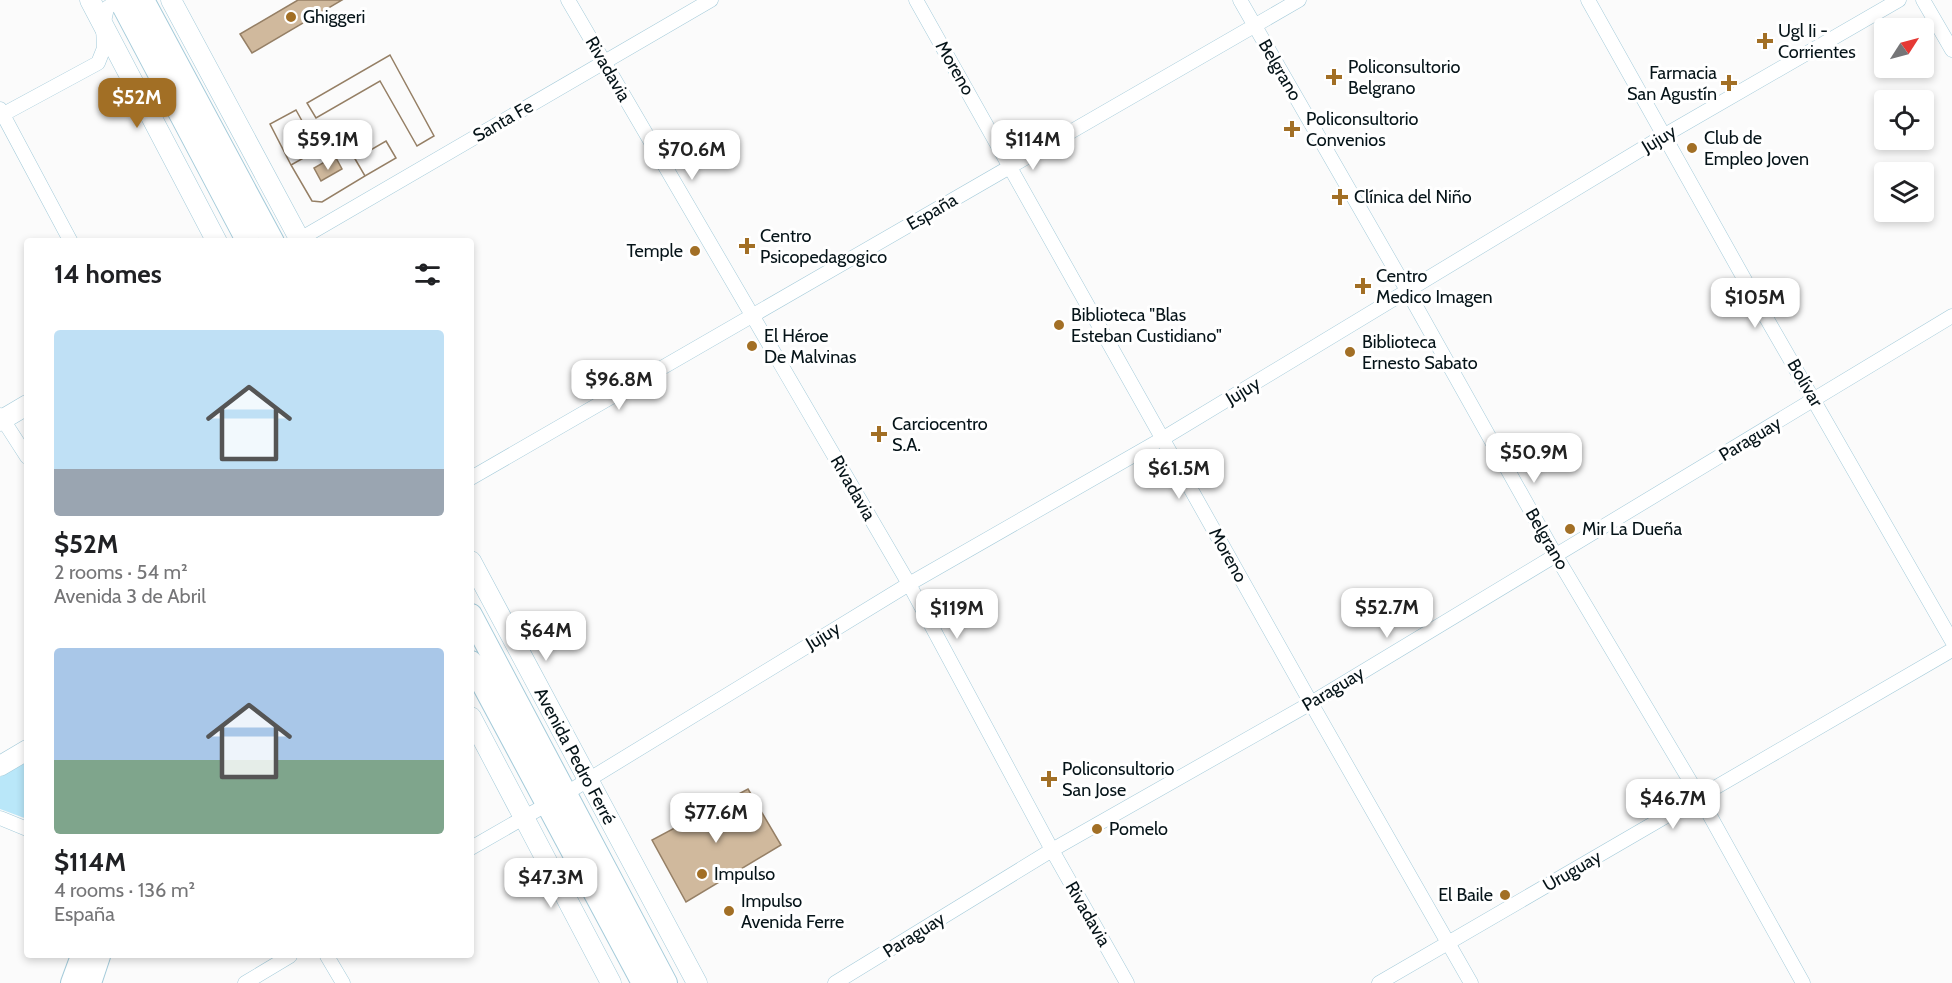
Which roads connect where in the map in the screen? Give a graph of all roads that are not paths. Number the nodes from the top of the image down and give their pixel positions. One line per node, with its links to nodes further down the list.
1 (90, 0): 13 (main road)
2 (119, 0): 13 (street); 22 (main road)
3 (143, 0): 23 (main road)
4 (171, 0): 24 (main road)
5 (568, 0): 16 (street, Rivadavia)
6 (711, 0): 16 (street, Santa Fe)
7 (916, 0): 19 (street, Moreno)
8 (1240, 0): 14 (street, Belgrano)
9 (1299, 0): 14 (street, España)
10 (1588, 0): 18 (street, Bolívar)
11 (1899, 0): 18 (street, Jujuy)
12 (1923, 0): 15 (street)
13 (103, 26): 17 (street); 21 (main road)
14 (1255, 26): 19 (street, España); 26 (street, Belgrano)
15 (1952, 50)
16 (604, 62): 25 (street, Santa Fe); 27 (street, Rivadavia)
17 (1, 113): 20 (street)
18 (1665, 135): 26 (street, Jujuy); 29 (street, Bolívar)
19 (1011, 166): 27 (street, España); 32 (street, Moreno)
20 (69, 238)
21 (215, 238)
22 (246, 238)
23 (271, 238)
24 (298, 238)
25 (302, 238)
26 (1408, 292): 32 (street, Jujuy); 35 (street, Belgrano)
27 (752, 316): 34 (street, España); 37 (street, Rivadavia)
28 (1952, 316): 29 (street, Paraguay)
29 (1815, 400): 35 (street, Paraguay); 39 (street, Bolívar)
30 (24, 406): 31 (main road)
31 (1, 418): 33 (street)
32 (1162, 439): 37 (street, Jujuy); 42 (street, Moreno)
33 (24, 452)
34 (474, 476)
35 (1557, 556): 42 (street, Paraguay); 47 (street, Belgrano)
36 (474, 567): 46 (main road, Avenida Pedro Ferré)
37 (909, 584): 46 (street, Jujuy); 53 (street, Rivadavia)
38 (474, 622): 48 (main road, Avenida Pedro Ferré)
39 (1952, 641)
40 (1952, 651): 47 (street, Uruguay)
41 (474, 667): 48 (main road, Avenida Pedro Ferré)
42 (1311, 703): 53 (street, Paraguay); 54 (street, Moreno)
43 (474, 723): 50 (main road)
44 (24, 752): 45 (main road)
45 (0, 766)
46 (587, 780): 48 (street, Jujuy); 66 (main road, Avenida Pedro Ferré)
47 (1699, 796): 54 (street, Uruguay); 71 (street, Belgrano)
48 (555, 799): 50 (street, Jujuy); 64 (main road, Avenida Pedro Ferré); 65 (main road, Avenida Pedro Ferré)
49 (0, 818): 51 (street)
50 (523, 818): 52 (street, Jujuy); 63 (main road)
51 (24, 828)
52 (474, 846)
53 (1052, 850): 67 (street, Paraguay); 68 (street, Rivadavia)
54 (1449, 943): 69 (street, Uruguay); 70 (street, Moreno)
55 (81, 958): 59 (main road)
56 (98, 958): 60 (main road)
57 (287, 958): 61 (street)
58 (328, 958): 62 (street)
59 (72, 983)
60 (90, 983)
61 (245, 983)
62 (343, 983)
63 (611, 983)
64 (643, 983)
65 (666, 983)
66 (697, 983)
67 (835, 983)
68 (1127, 983)
69 (1379, 983)
70 (1471, 983)
71 (1803, 983)

